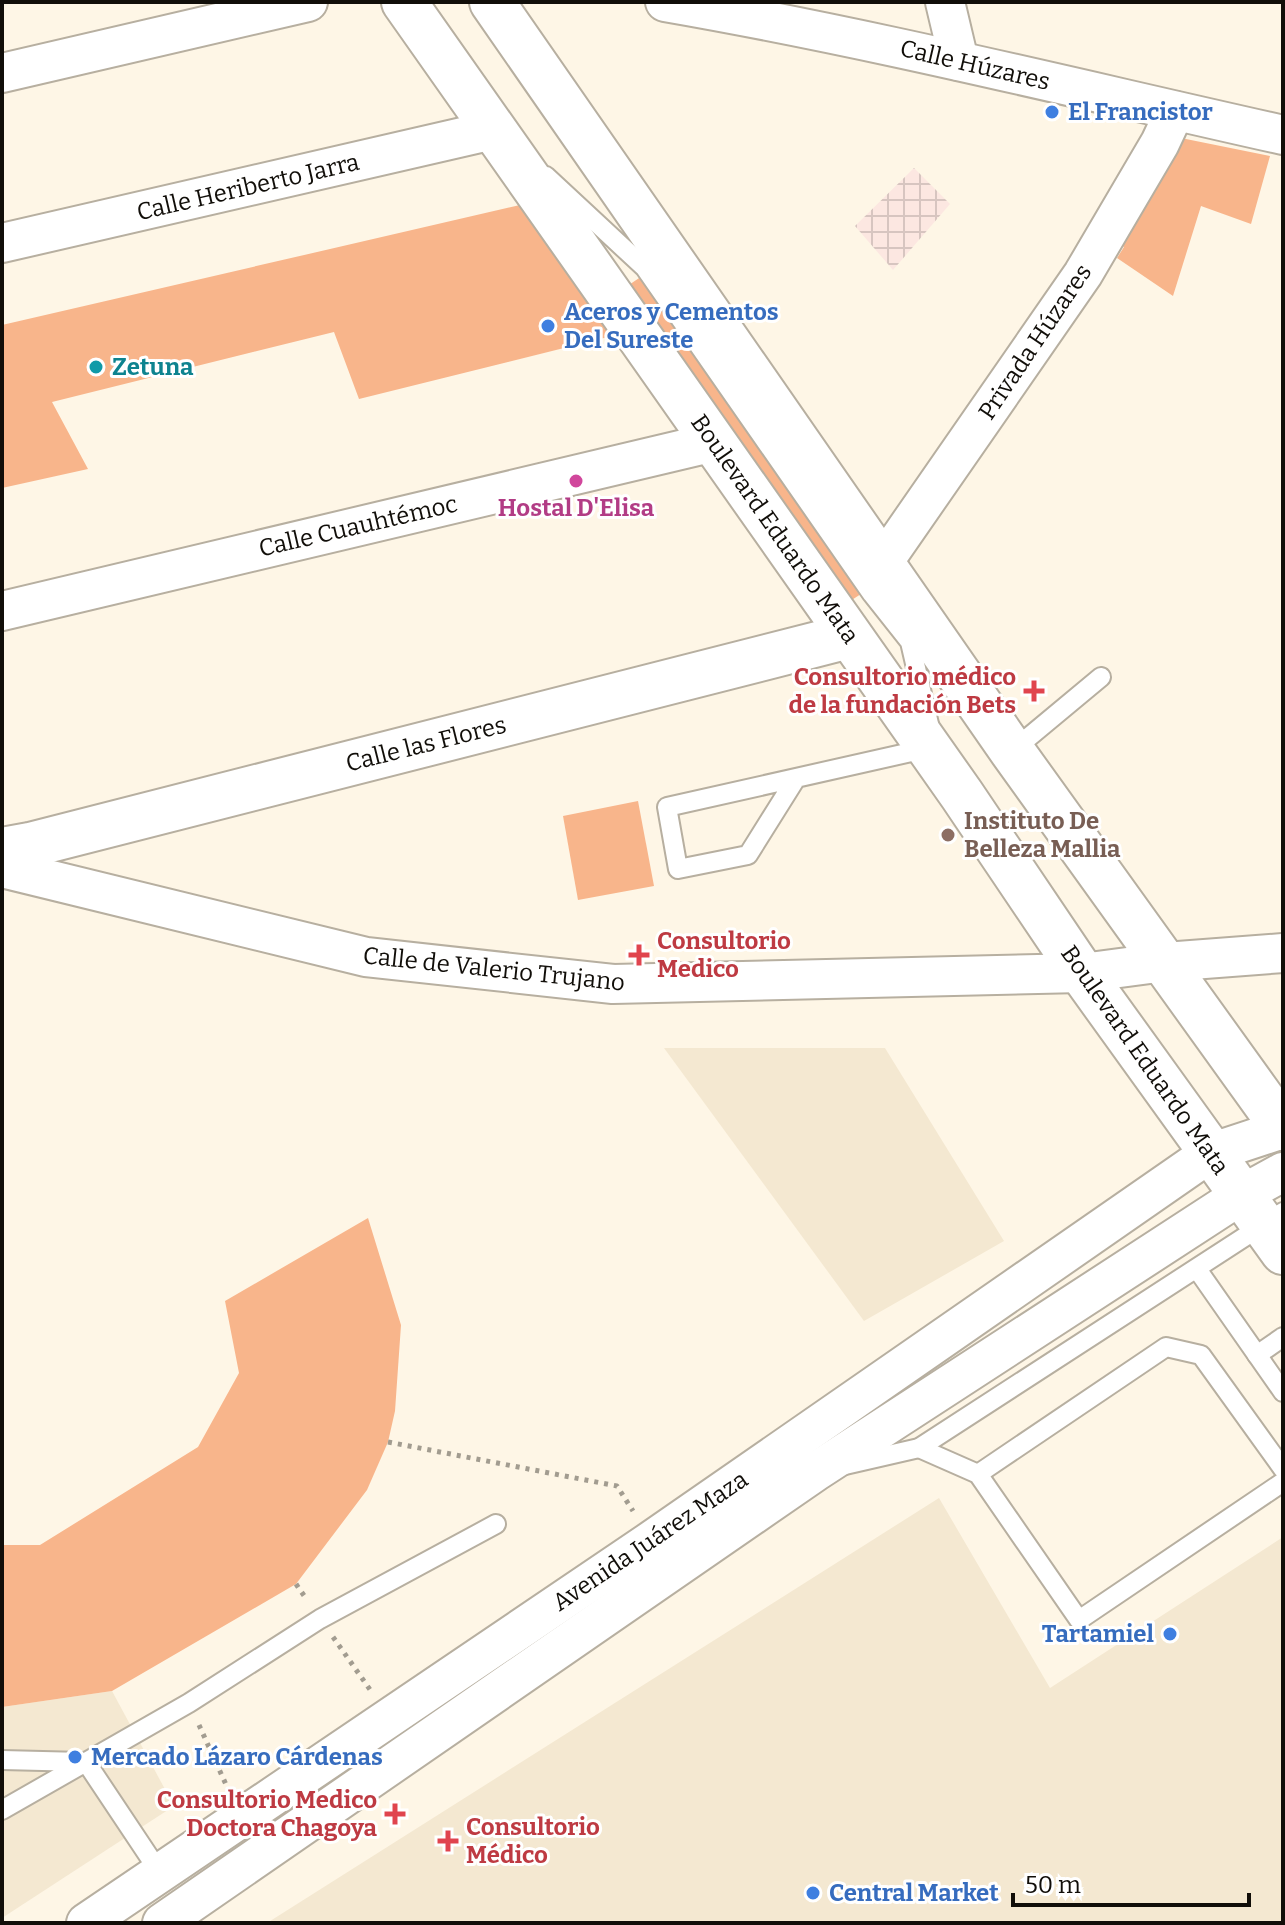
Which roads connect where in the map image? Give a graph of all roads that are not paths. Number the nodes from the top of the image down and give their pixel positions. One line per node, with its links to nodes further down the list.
1 (308, 2): 8 (street)
2 (404, 2): 11 (main road, Boulevard Eduardo Mata)
3 (492, 2): 14 (main road)
4 (665, 2): 6 (street, Calle Húzares)
5 (945, 2): 7 (street)
6 (757, 11): 7 (street, Calle Húzares)
7 (959, 61): 9 (street, Calle Húzares)
8 (2, 73)
9 (1175, 111): 10 (street, Calle Húzares); 14 (street, Privada Húzares)
10 (1283, 135)
11 (498, 136): 12 (street, Calle Heriberto Jarra); 13 (main road, Boulevard Eduardo Mata); 19 (lane)
12 (2, 243)
13 (714, 442): 15 (street, Calle Cuauhtémoc); 16 (main road, Boulevard Eduardo Mata)
14 (882, 564): 18 (main road)
15 (2, 611)
16 (849, 636): 19 (main road, Boulevard Eduardo Mata); 21 (main road, Calle las Flores)
17 (1101, 677): 18 (lane)
18 (1012, 751): 24 (main road)
19 (933, 754): 20 (lane); 25 (main road, Boulevard Eduardo Mata)
20 (795, 780): 20 (lane)
21 (2, 850)
22 (2, 868): 25 (street, Calle de Valerio Trujano)
23 (1283, 953): 24 (street, Calle de Valerio Trujano)
24 (1165, 962): 25 (street, Calle de Valerio Trujano); 26 (main road)
25 (1082, 973): 27 (main road, Boulevard Eduardo Mata)
26 (1283, 1128): 27 (street, Avenida Juárez Maza)
27 (1210, 1153): 29 (main road, Boulevard Eduardo Mata); 43 (street, Avenida Juárez Maza)
28 (1283, 1172): 29 (street, Avenida Juárez Maza)
29 (1267, 1221): 30 (lane); 36 (street, Avenida Juárez Maza)
30 (1197, 1269): 32 (lane); 34 (lane)
31 (1283, 1337): 32 (lane)
32 (1257, 1355): 33 (lane)
33 (1283, 1392)
34 (919, 1448): 36 (lane); 37 (lane)
35 (1283, 1469): 37 (lane)
36 (815, 1472): 44 (street, Avenida Juárez Maza)
37 (978, 1474): 38 (lane)
38 (1283, 1482)
39 (496, 1524): 41 (lane)
40 (2, 1760): 41 (lane)
41 (86, 1762): 42 (lane); 43 (lane)
42 (2, 1810)
43 (160, 1873): 44 (street); 45 (street, Avenida Juárez Maza)
44 (180, 1918)
45 (86, 1923)

